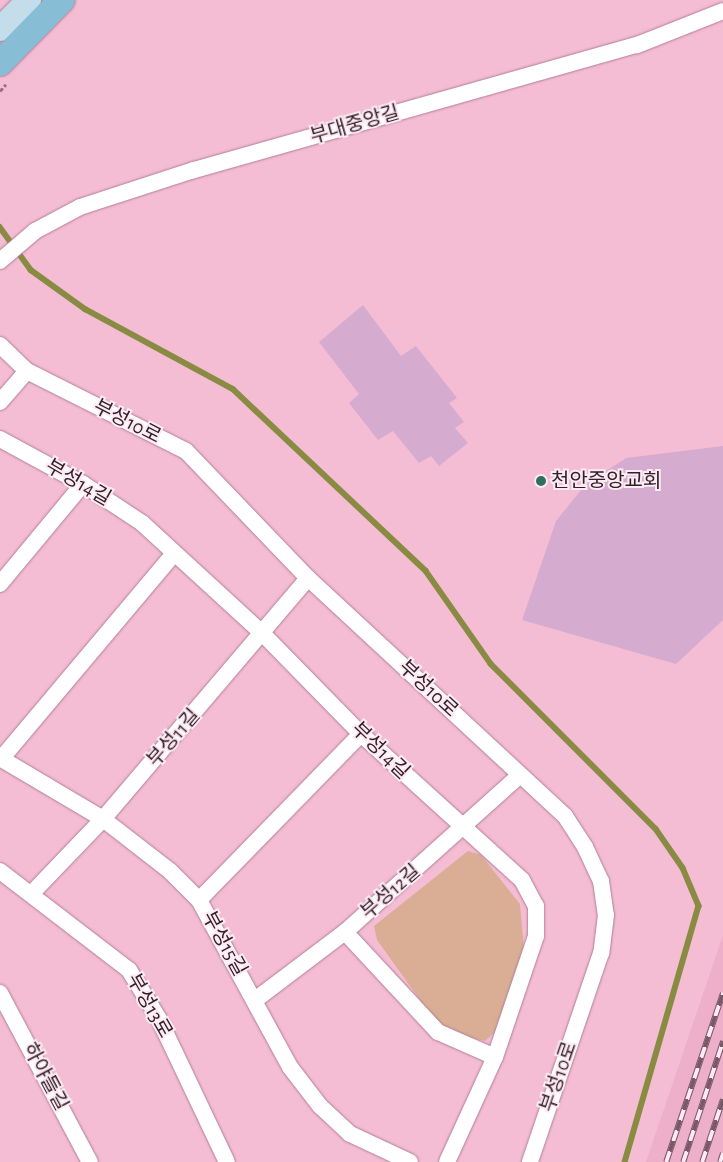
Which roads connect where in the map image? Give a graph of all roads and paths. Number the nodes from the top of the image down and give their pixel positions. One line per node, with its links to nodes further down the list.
1 (29, 0): 4 (main road)
2 (62, 0): 5 (main road)
3 (723, 12): 6 (street, 부대중앙길)
4 (0, 28)
5 (0, 63)
6 (0, 262)
7 (0, 345): 8 (street, 부성10로)
8 (27, 372): 9 (street); 13 (street, 부성10로)
9 (0, 402)
10 (0, 440): 11 (street, 부성14길)
11 (83, 484): 12 (street, 부성14길); 14 (street)
12 (173, 555): 15 (street, 부성14길); 17 (street)
13 (308, 578): 15 (street, 부성11길); 18 (street, 부성10로)
14 (0, 584)
15 (263, 634): 16 (street, 부성14길); 19 (street, 부성11길)
16 (361, 734): 20 (street, 부성14길); 23 (street)
17 (1, 759): 19 (street, 부성15길)
18 (520, 775): 20 (street, 부성12길); 32 (street, 부성10로)
19 (103, 819): 22 (street, 부성11길); 23 (street, 부성15길)
20 (462, 829): 24 (street, 부성12길); 27 (street, 부성14길)
21 (0, 870): 22 (street, 부성13로)
22 (33, 892): 29 (street, 부성13로)
23 (199, 900): 26 (street, 부성15길)
24 (345, 932): 26 (street, 부성12길); 27 (street)
25 (0, 993): 28 (street, 하야들길)
26 (255, 1000): 30 (street, 부성15길)
27 (495, 1057): 31 (street, 부성14길)
28 (90, 1162)
29 (227, 1162)
30 (410, 1162)
31 (447, 1162)
32 (530, 1162)

